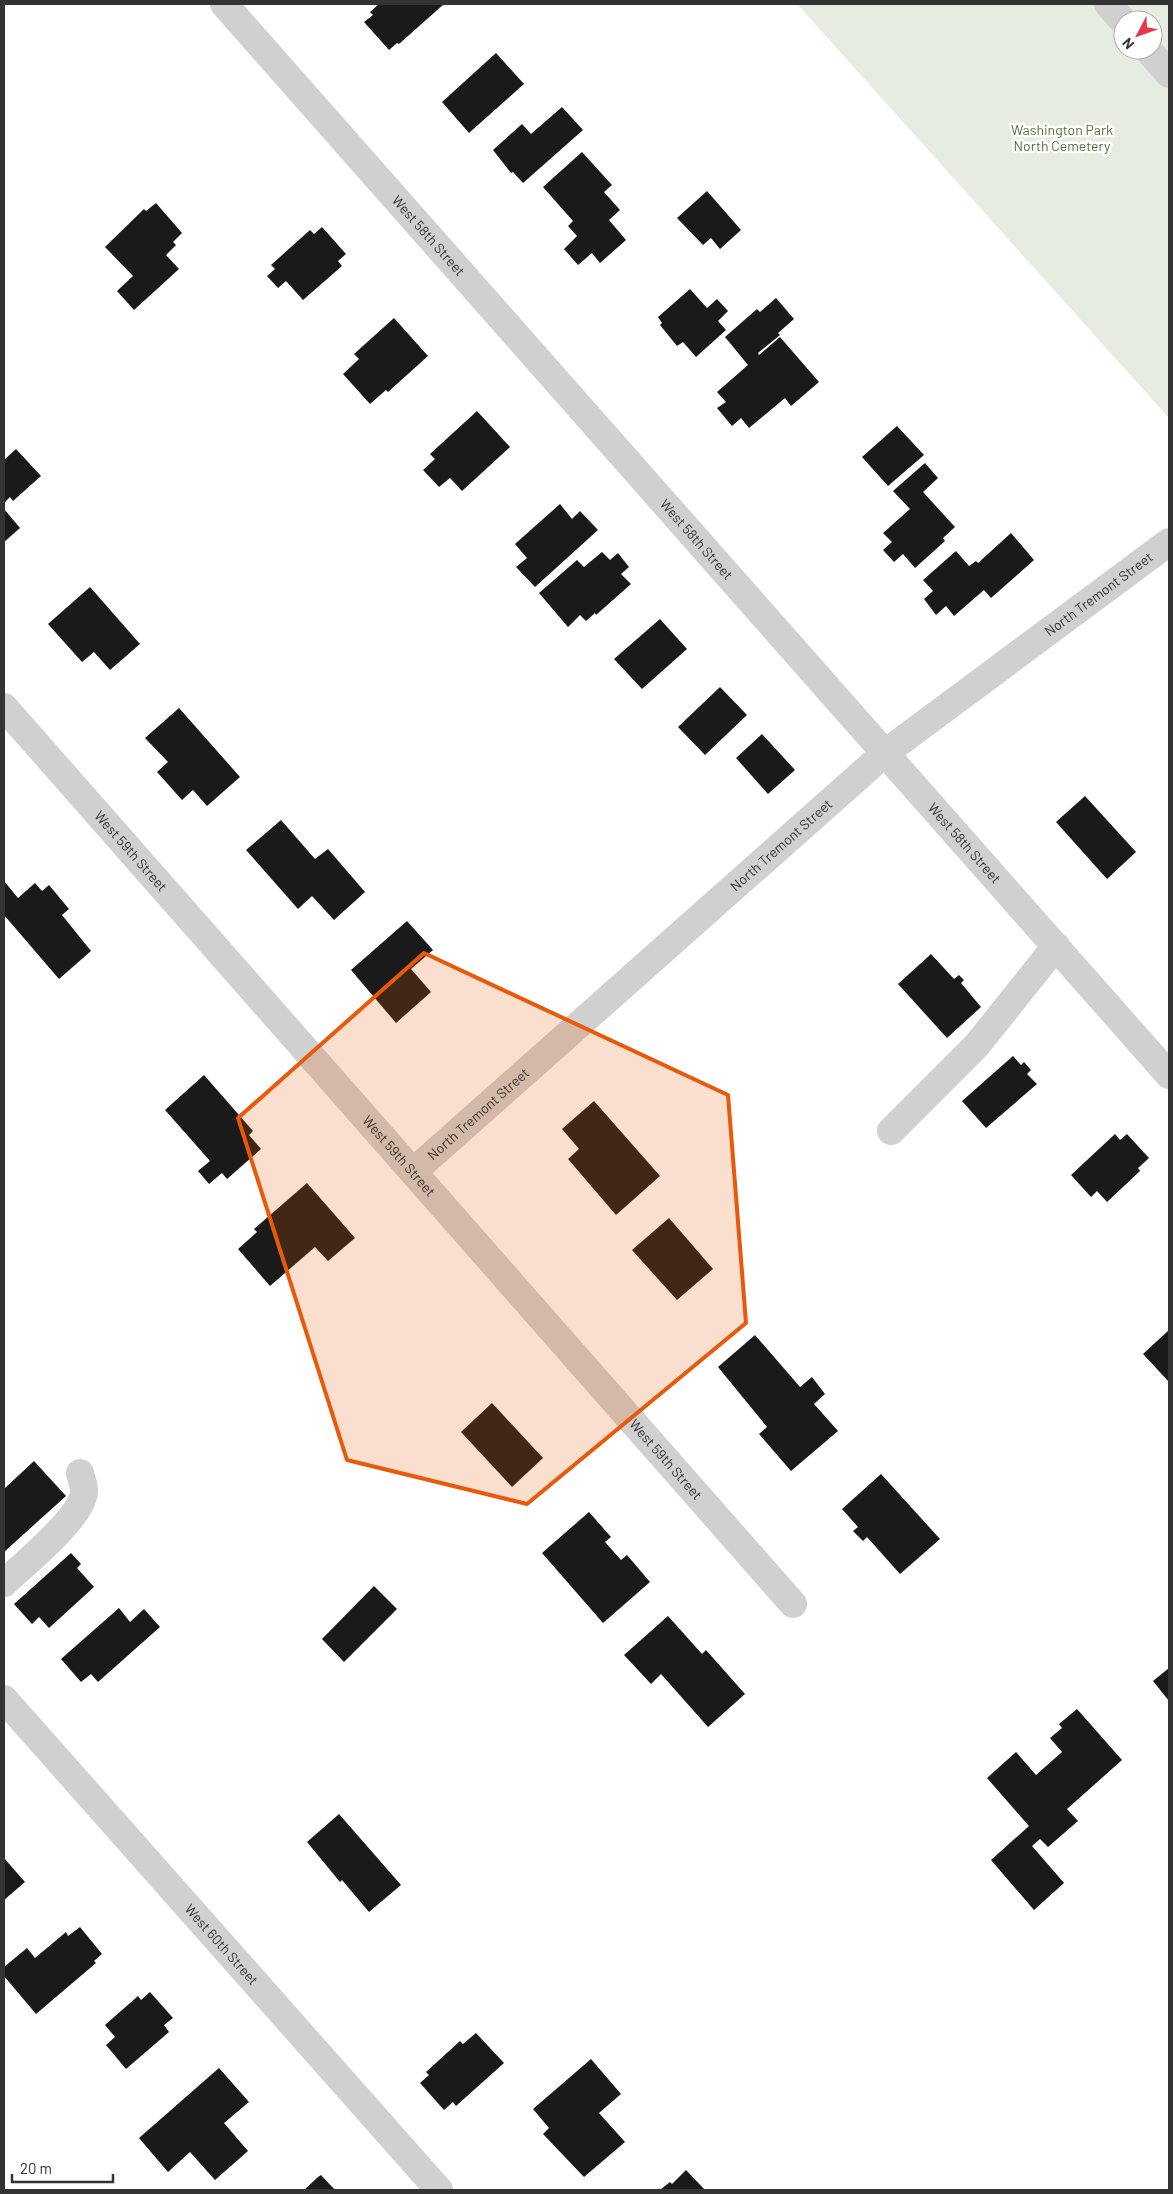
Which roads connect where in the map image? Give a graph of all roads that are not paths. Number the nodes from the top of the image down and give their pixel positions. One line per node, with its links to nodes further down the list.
1 (224, 4): 6 (street, West 58th Street)
2 (1157, 60): 3 (street)
3 (1169, 74)
4 (1169, 542): 6 (street, North Tremont Street)
5 (4, 707): 10 (street, West 59th Street)
6 (885, 753): 7 (street, West 58th Street); 10 (street, North Tremont Street)
7 (1056, 946): 8 (street, West 58th Street); 9 (street)
8 (1169, 1075)
9 (891, 1131)
10 (414, 1172): 13 (street, West 59th Street)
11 (80, 1473): 12 (street)
12 (4, 1583)
13 (794, 1604)
14 (4, 1699): 15 (street, West 60th Street)
15 (439, 2190)

